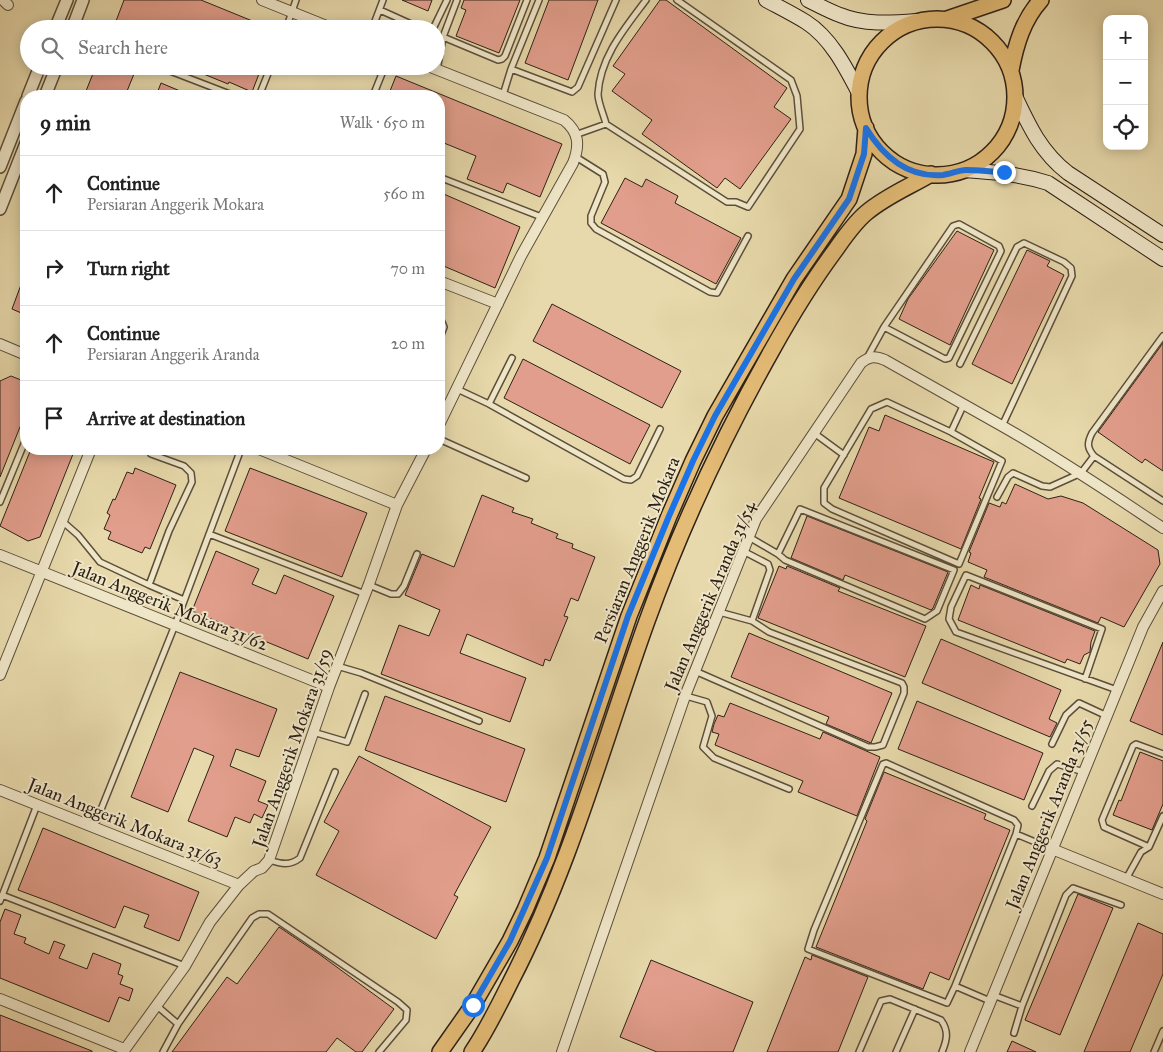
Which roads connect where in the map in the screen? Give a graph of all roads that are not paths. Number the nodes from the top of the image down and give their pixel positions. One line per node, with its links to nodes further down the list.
1 (67, 0): 20 (street)
2 (83, 0): 21 (street)
3 (262, 0): 18 (street)
4 (296, 0): 18 (lane)
5 (383, 0): 17 (lane)
6 (447, 0): 26 (lane)
7 (457, 0): 28 (lane)
8 (527, 0): 29 (lane)
9 (539, 0): 30 (lane)
10 (616, 0): 30 (lane)
11 (646, 0): 47 (lane)
12 (677, 0): 47 (lane)
13 (766, 0): 43 (main road)
14 (808, 0): 27 (main road)
15 (1002, 0): 19 (main road)
16 (1041, 0): 31 (main road)
17 (380, 10): 24 (lane); 25 (lane)
18 (292, 12): 22 (lane); 23 (street)
19 (947, 19): 27 (main road); 31 (main road)
20 (59, 20)
21 (75, 20)
22 (289, 20)
23 (312, 20)
24 (376, 20)
25 (402, 20)
26 (437, 20)
27 (917, 21): 43 (main road)
28 (445, 32)
29 (445, 38)
30 (511, 69): 44 (lane)
31 (1011, 70): 45 (main road)
32 (445, 73): 44 (street)
33 (36, 75): 38 (street)
34 (53, 75): 39 (street)
35 (181, 75): 40 (lane)
36 (267, 75): 41 (lane)
37 (381, 75): 42 (lane)
38 (30, 90)
39 (47, 90)
40 (220, 90)
41 (261, 90)
42 (375, 90)
43 (859, 93): 48 (main road)
44 (502, 96): 49 (street)
45 (1015, 96): 53 (main road); 58 (main road)
46 (20, 124): 52 (street)
47 (606, 124): 49 (lane)
48 (866, 128): 54 (main road); 154 (main road, Persiaran Anggerik Mokara)
49 (575, 135): 50 (street)
50 (576, 157): 57 (street); 59 (lane)
51 (20, 158): 56 (street)
52 (0, 167)
53 (964, 170): 54 (main road); 60 (main road)
54 (932, 174): 155 (main road, Persiaran Anggerik Mokara)
55 (445, 179): 57 (lane)
56 (0, 209)
57 (544, 218): 62 (street)
58 (1163, 235)
59 (748, 236)
60 (1163, 259)
61 (445, 283): 62 (street)
62 (498, 304): 70 (street)
63 (884, 327): 63 (lane); 68 (lane)
64 (1163, 336): 86 (lane)
65 (0, 344): 66 (street)
66 (20, 352)
67 (512, 358): 71 (lane)
68 (867, 358): 72 (street); 76 (street, Jalan Anggerik Aranda 31/54)
69 (960, 364): 74 (lane)
70 (457, 389): 71 (lane); 73 (street)
71 (488, 404): 75 (lane)
72 (963, 406): 74 (street); 77 (lane)
73 (445, 413)
74 (1002, 426): 87 (street)
75 (660, 429)
76 (814, 432): 85 (lane); 96 (street, Jalan Anggerik Aranda 31/54)
77 (951, 432): 85 (lane); 85 (lane)
78 (445, 441): 88 (lane)
79 (20, 454): 91 (lane)
80 (89, 455): 93 (street)
81 (155, 455): 102 (lane)
82 (239, 455): 95 (lane)
83 (274, 455): 92 (street)
84 (423, 455): 92 (street, Jalan Anggerik Mokara 31/59)
85 (844, 455)
86 (1094, 456): 87 (lane); 90 (lane)
87 (1081, 473): 89 (lane); 94 (street)
88 (526, 478)
89 (997, 497)
90 (1163, 501)
91 (0, 502)
92 (397, 505): 103 (street, Jalan Anggerik Mokara 31/59)
93 (62, 521): 101 (street); 102 (lane)
94 (1163, 528)
95 (209, 534): 103 (lane); 105 (lane)
96 (749, 537): 97 (street, Jalan Anggerik Aranda 31/54); 99 (lane)
97 (743, 551): 106 (street, Jalan Anggerik Aranda 31/54); 107 (lane)
98 (417, 554): 103 (lane)
99 (778, 554): 99 (lane)
100 (0, 555): 101 (street, Jalan Anggerik Mokara 31/62)
101 (42, 572): 108 (street, Jalan Anggerik Mokara 31/62); 111 (street)
102 (150, 585): 105 (lane)
103 (367, 589): 109 (street, Jalan Anggerik Mokara 31/59)
104 (1163, 591): 114 (street, Jalan Anggerik Aranda 31/55)
105 (184, 600): 108 (lane)
106 (719, 612): 107 (lane); 110 (street, Jalan Anggerik Aranda 31/54)
107 (752, 621): 110 (lane)
108 (174, 625): 113 (street, Jalan Anggerik Mokara 31/62); 129 (lane)
109 (338, 666): 113 (street, Jalan Anggerik Mokara 31/59); 118 (lane)
110 (695, 671): 116 (street, Jalan Anggerik Aranda 31/54)
111 (0, 675)
112 (1085, 679): 112 (lane); 114 (lane)
113 (329, 687): 119 (street, Jalan Anggerik Mokara 31/59)
114 (1117, 690): 117 (street, Jalan Anggerik Aranda 31/55)
115 (364, 694): 119 (lane)
116 (685, 696): 124 (lane); 151 (street, Jalan Anggerik Aranda 31/54)
117 (1107, 716): 120 (lane); 123 (street, Jalan Anggerik Aranda 31/55)
118 (479, 721)
119 (312, 732): 133 (street, Jalan Anggerik Mokara 31/59)
120 (1052, 744)
121 (1163, 754): 131 (lane)
122 (335, 772): 133 (lane)
123 (1084, 772): 127 (lane); 132 (street, Jalan Anggerik Aranda 31/55)
124 (789, 789)
125 (1, 792): 126 (street, Jalan Anggerik Mokara 31/63)
126 (37, 804): 129 (street, Jalan Anggerik Mokara 31/63); 137 (lane)
127 (1032, 806)
128 (1163, 816): 131 (lane)
129 (94, 827): 135 (street, Jalan Anggerik Mokara 31/63)
130 (1016, 834): 132 (lane); 141 (lane); 141 (lane)
131 (1149, 847): 134 (lane)
132 (1052, 849): 134 (street); 142 (street, Jalan Anggerik Aranda 31/55)
133 (269, 860): 135 (street, Jalan Anggerik Mokara 31/59)
134 (1126, 879): 136 (street)
135 (239, 885): 140 (street, Jalan Anggerik Mokara 31/59)
136 (1163, 894)
137 (2, 895): 138 (lane); 140 (lane)
138 (0, 901)
139 (1121, 905): 145 (lane)
140 (185, 966): 144 (street, Jalan Anggerik Mokara 31/59)
141 (955, 986): 142 (lane)
142 (992, 998): 145 (lane); 159 (street, Jalan Anggerik Aranda 31/55)
143 (0, 999): 150 (street)
144 (157, 1006): 147 (lane); 150 (street, Jalan Anggerik Mokara 31/59)
145 (1022, 1006): 149 (lane)
146 (915, 1009): 156 (lane); 157 (lane); 158 (lane)
147 (178, 1024): 152 (lane); 153 (lane)
148 (1163, 1031): 160 (lane)
149 (1014, 1033)
150 (123, 1051)
151 (562, 1051)
152 (163, 1052)
153 (379, 1052)
154 (440, 1052)
155 (472, 1052)
156 (859, 1052)
157 (896, 1052)
158 (942, 1052)
159 (970, 1052)
160 (1154, 1052)

